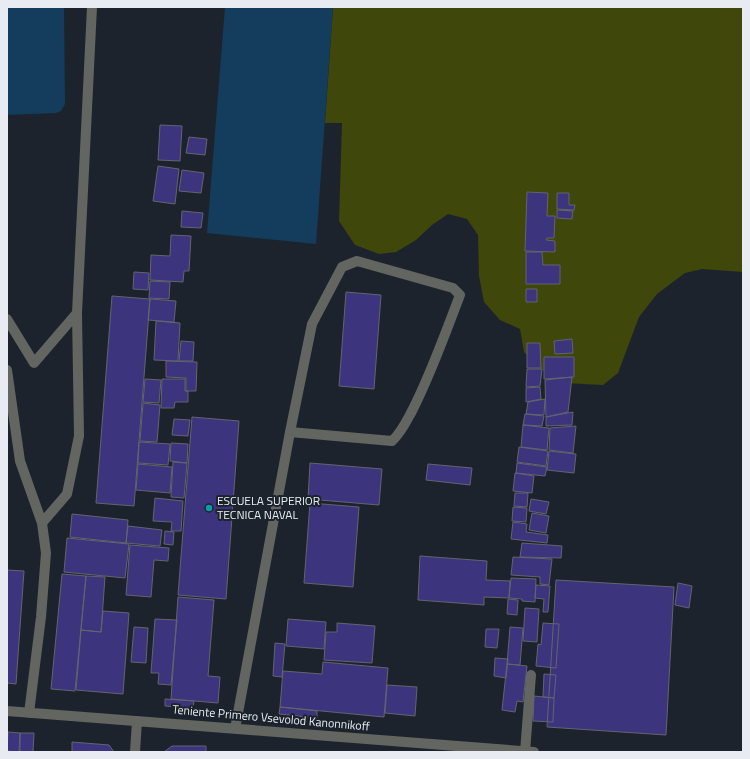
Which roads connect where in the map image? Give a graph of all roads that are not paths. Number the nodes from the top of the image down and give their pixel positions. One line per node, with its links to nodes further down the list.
1 (92, 7): 2 (street)
2 (77, 313): 3 (street); 6 (street)
3 (7, 319)
4 (7, 370): 6 (street)
5 (290, 432): 5 (street); 11 (street)
6 (42, 523): 9 (street)
7 (531, 675): 13 (street)
8 (7, 711): 9 (street, Teniente Primero Vsevolod Kanonnikoff)
9 (29, 713): 10 (street, Teniente Primero Vsevolod Kanonnikoff)
10 (136, 721): 11 (street, Teniente Primero Vsevolod Kanonnikoff); 12 (street)
11 (235, 729): 13 (street, Teniente Primero Vsevolod Kanonnikoff)
12 (135, 752)
13 (528, 752)

